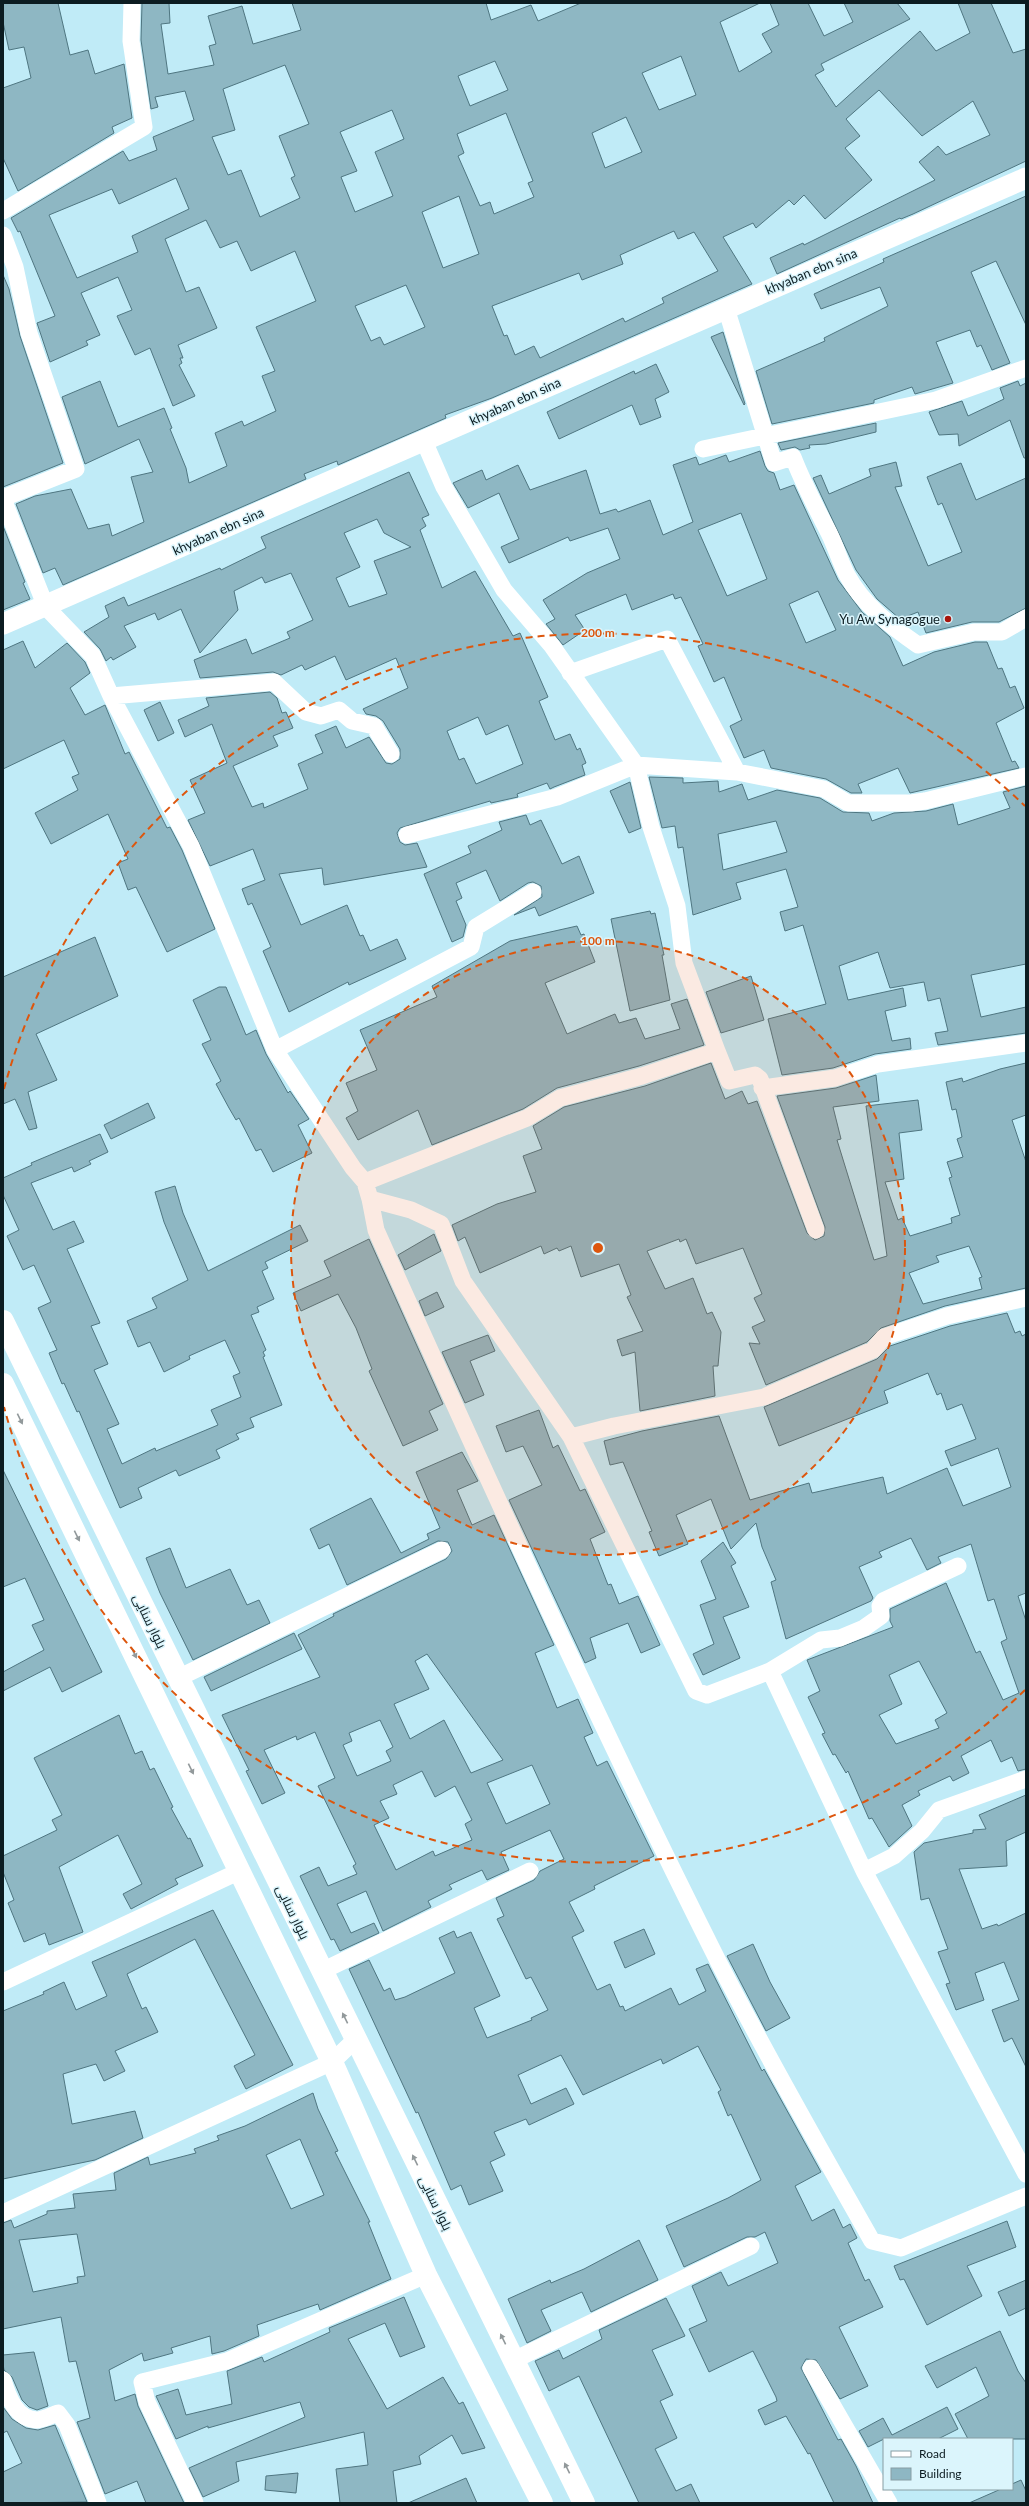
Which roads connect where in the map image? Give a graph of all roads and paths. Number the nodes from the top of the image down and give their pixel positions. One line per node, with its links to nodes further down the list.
1 (132, 3): 3 (street)
2 (1026, 178): 5 (street, khyaban ebn sina)
3 (3, 211)
4 (3, 235): 10 (street)
5 (726, 308): 7 (street); 8 (street, khyaban ebn sina)
6 (1026, 368): 7 (street)
7 (766, 434): 9 (street); 12 (street)
8 (424, 441): 11 (street, khyaban ebn sina); 14 (street)
9 (703, 449)
10 (3, 499): 11 (street)
11 (46, 607): 13 (street, khyaban ebn sina); 15 (street)
12 (1026, 618)
13 (3, 624)
14 (570, 673): 17 (street); 18 (street)
15 (111, 696): 16 (street); 23 (street)
16 (391, 754)
17 (636, 765): 18 (street); 20 (street); 24 (street)
18 (737, 772): 19 (street)
19 (1026, 776)
20 (407, 835)
21 (533, 892): 23 (street)
22 (1026, 1042): 25 (street)
23 (275, 1050): 26 (street)
24 (717, 1051): 25 (street); 26 (street)
25 (762, 1088): 28 (street)
26 (365, 1182): 27 (street)
27 (370, 1199): 32 (street); 46 (street)
28 (816, 1230)
29 (1026, 1298): 32 (street)
30 (3, 1321): 36 (main road, بلوار سنایی)
31 (5, 1393): 38 (main road, one-way to 38)
32 (571, 1437): 35 (street)
33 (442, 1550): 36 (street)
34 (958, 1566): 35 (street)
35 (770, 1671): 40 (street)
36 (178, 1678): 41 (main road, بلوار سنایی)
37 (1026, 1779): 40 (street)
38 (240, 1871): 42 (street); 44 (main road)
39 (530, 1871): 41 (street)
40 (864, 1871): 45 (street)
41 (322, 1971): 43 (main road, بلوار سنایی, one-way to 41)
42 (3, 1982)
43 (355, 2040): 44 (street); 50 (main road, بلوار سنایی, one-way to 43)
44 (332, 2062): 47 (street); 49 (main road)
45 (1026, 2174)
46 (1026, 2196)
47 (3, 2213)
48 (751, 2246): 50 (street)
49 (426, 2274): 54 (street); 55 (main road)
50 (514, 2360): 56 (main road, بلوار سنایی, one-way to 50)
51 (812, 2368): 57 (street)
52 (3, 2380): 53 (street)
53 (98, 2503)
54 (195, 2503)
55 (542, 2503)
56 (584, 2503)
57 (889, 2503)

